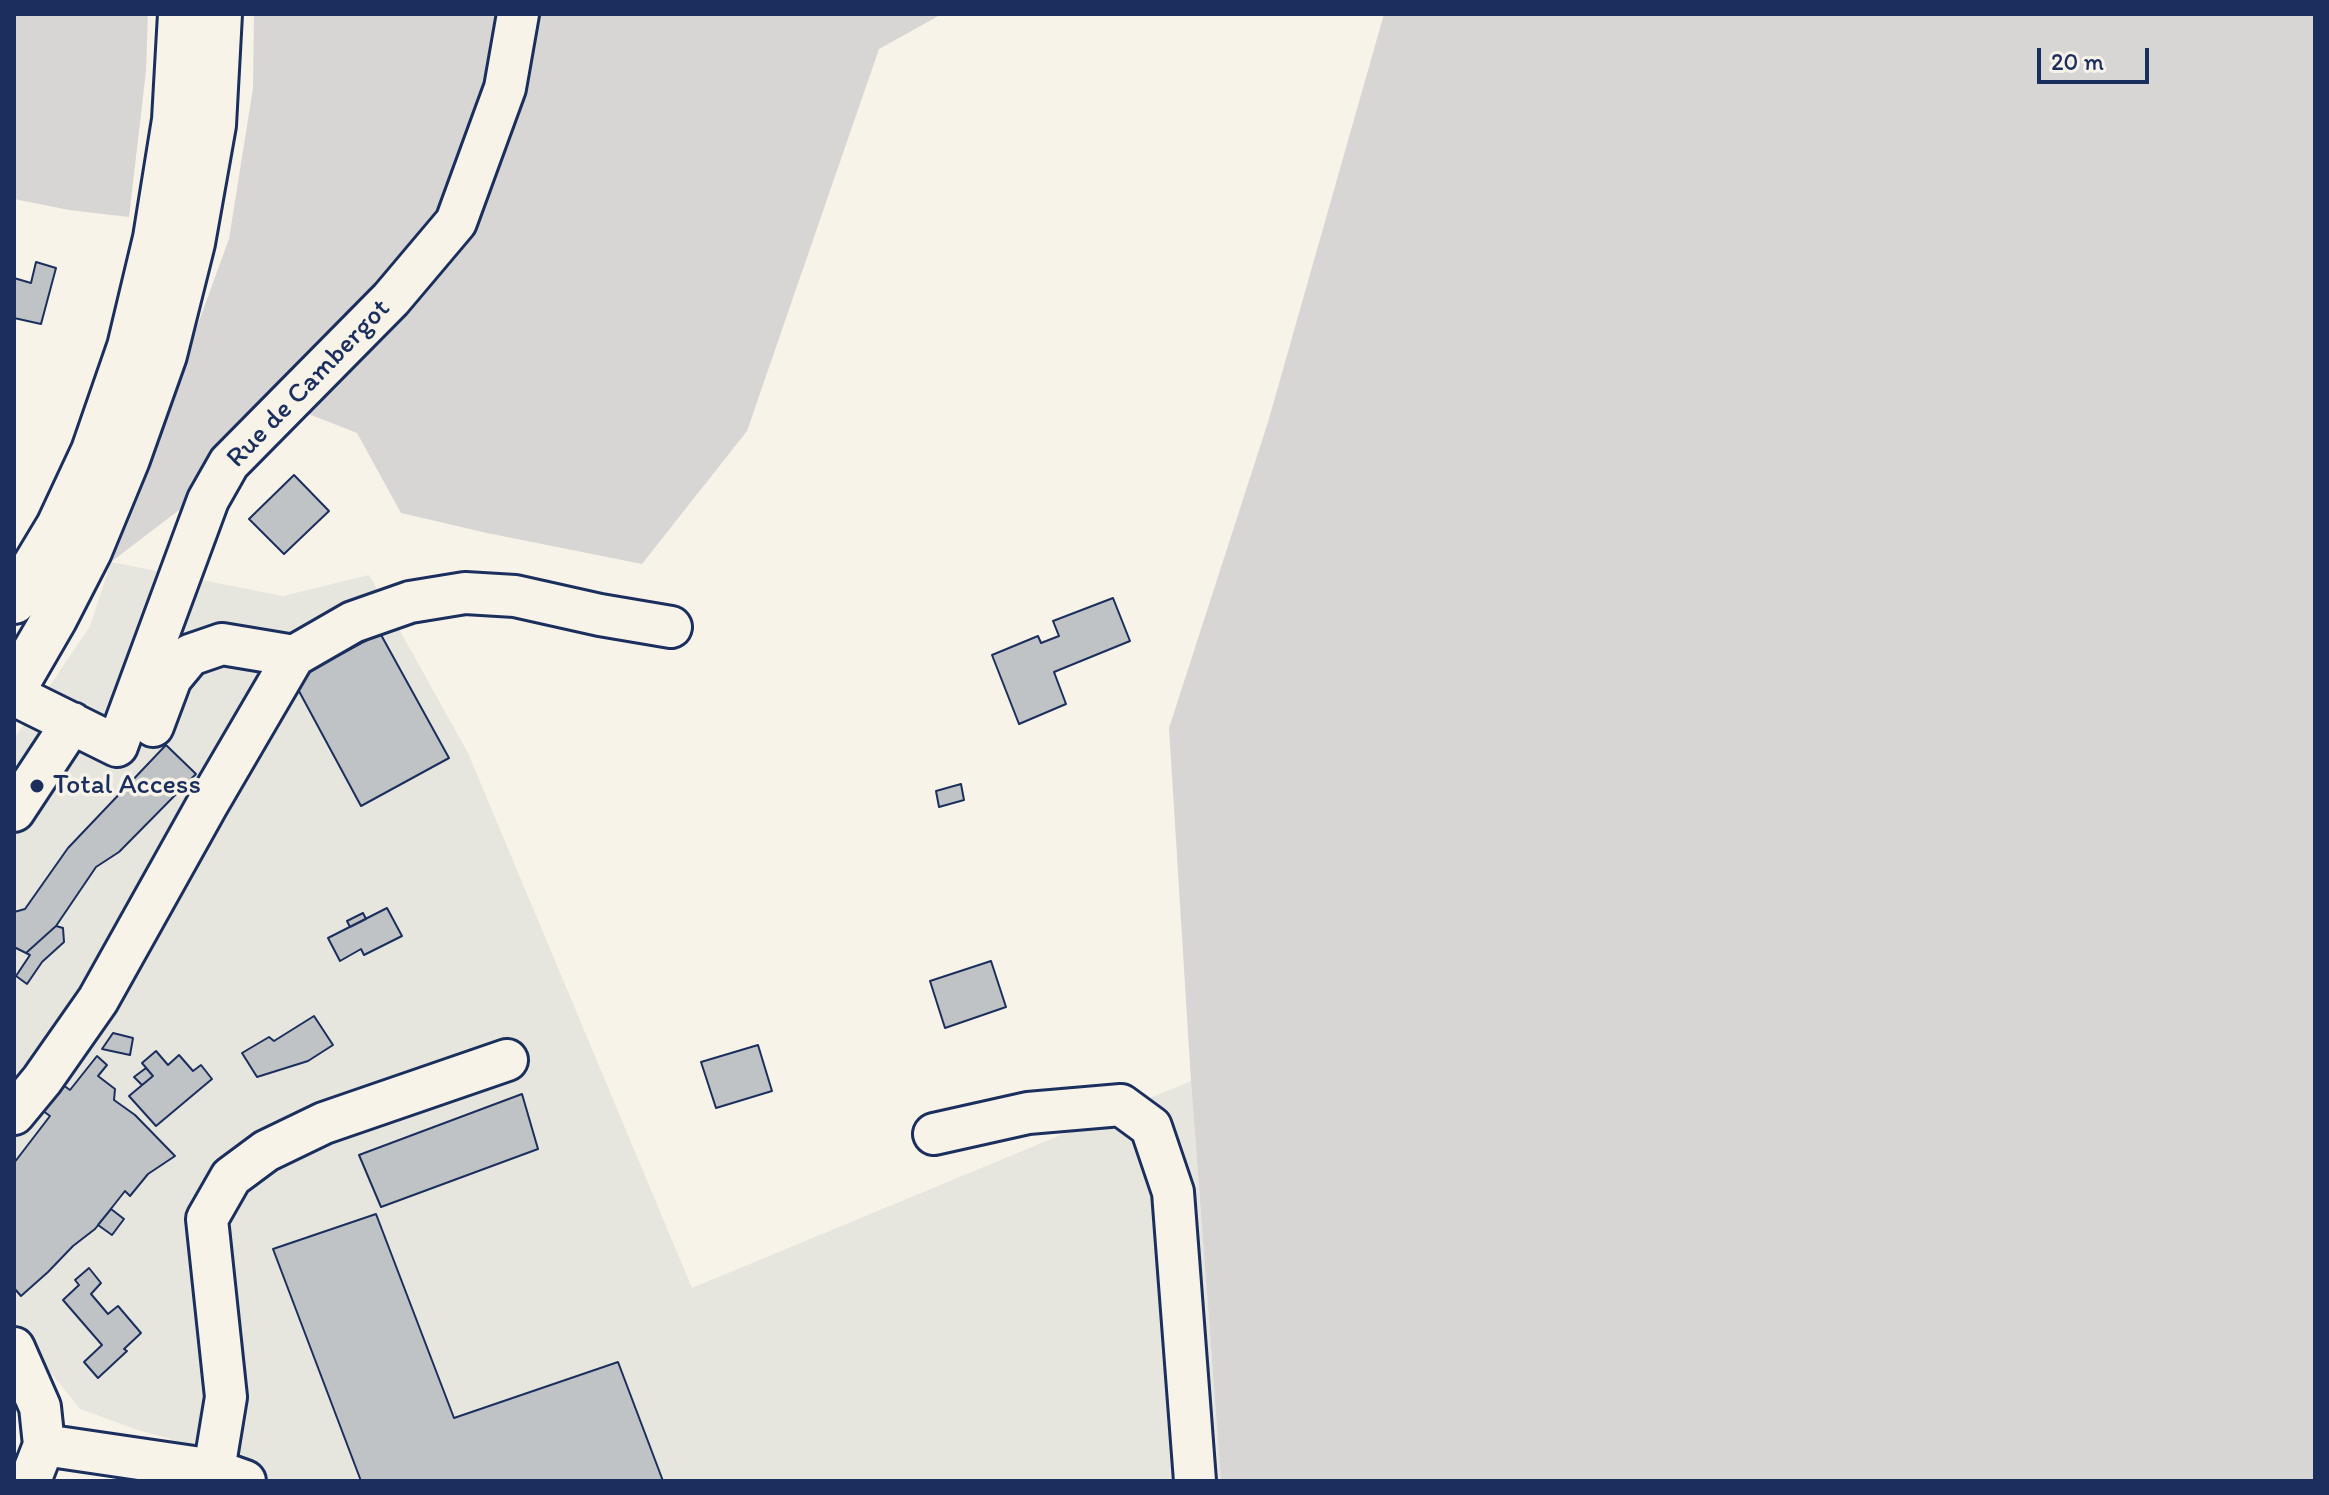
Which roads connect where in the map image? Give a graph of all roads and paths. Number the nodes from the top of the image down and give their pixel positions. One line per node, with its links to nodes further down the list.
1 (181, 14): 4 (main road)
2 (219, 14): 7 (main road)
3 (518, 14): 10 (street, Rue de Cambergot)
4 (14, 601)
5 (671, 627): 6 (street)
6 (294, 656): 10 (street); 13 (street)
7 (14, 688)
8 (14, 695): 9 (street)
9 (72, 723): 10 (street); 11 (street)
10 (117, 746)
11 (14, 811)
12 (507, 1060): 17 (street)
13 (14, 1114)
14 (934, 1134): 18 (street)
15 (16, 1356): 16 (street)
16 (37, 1463): 17 (street)
17 (229, 1475)
18 (1195, 1481)

